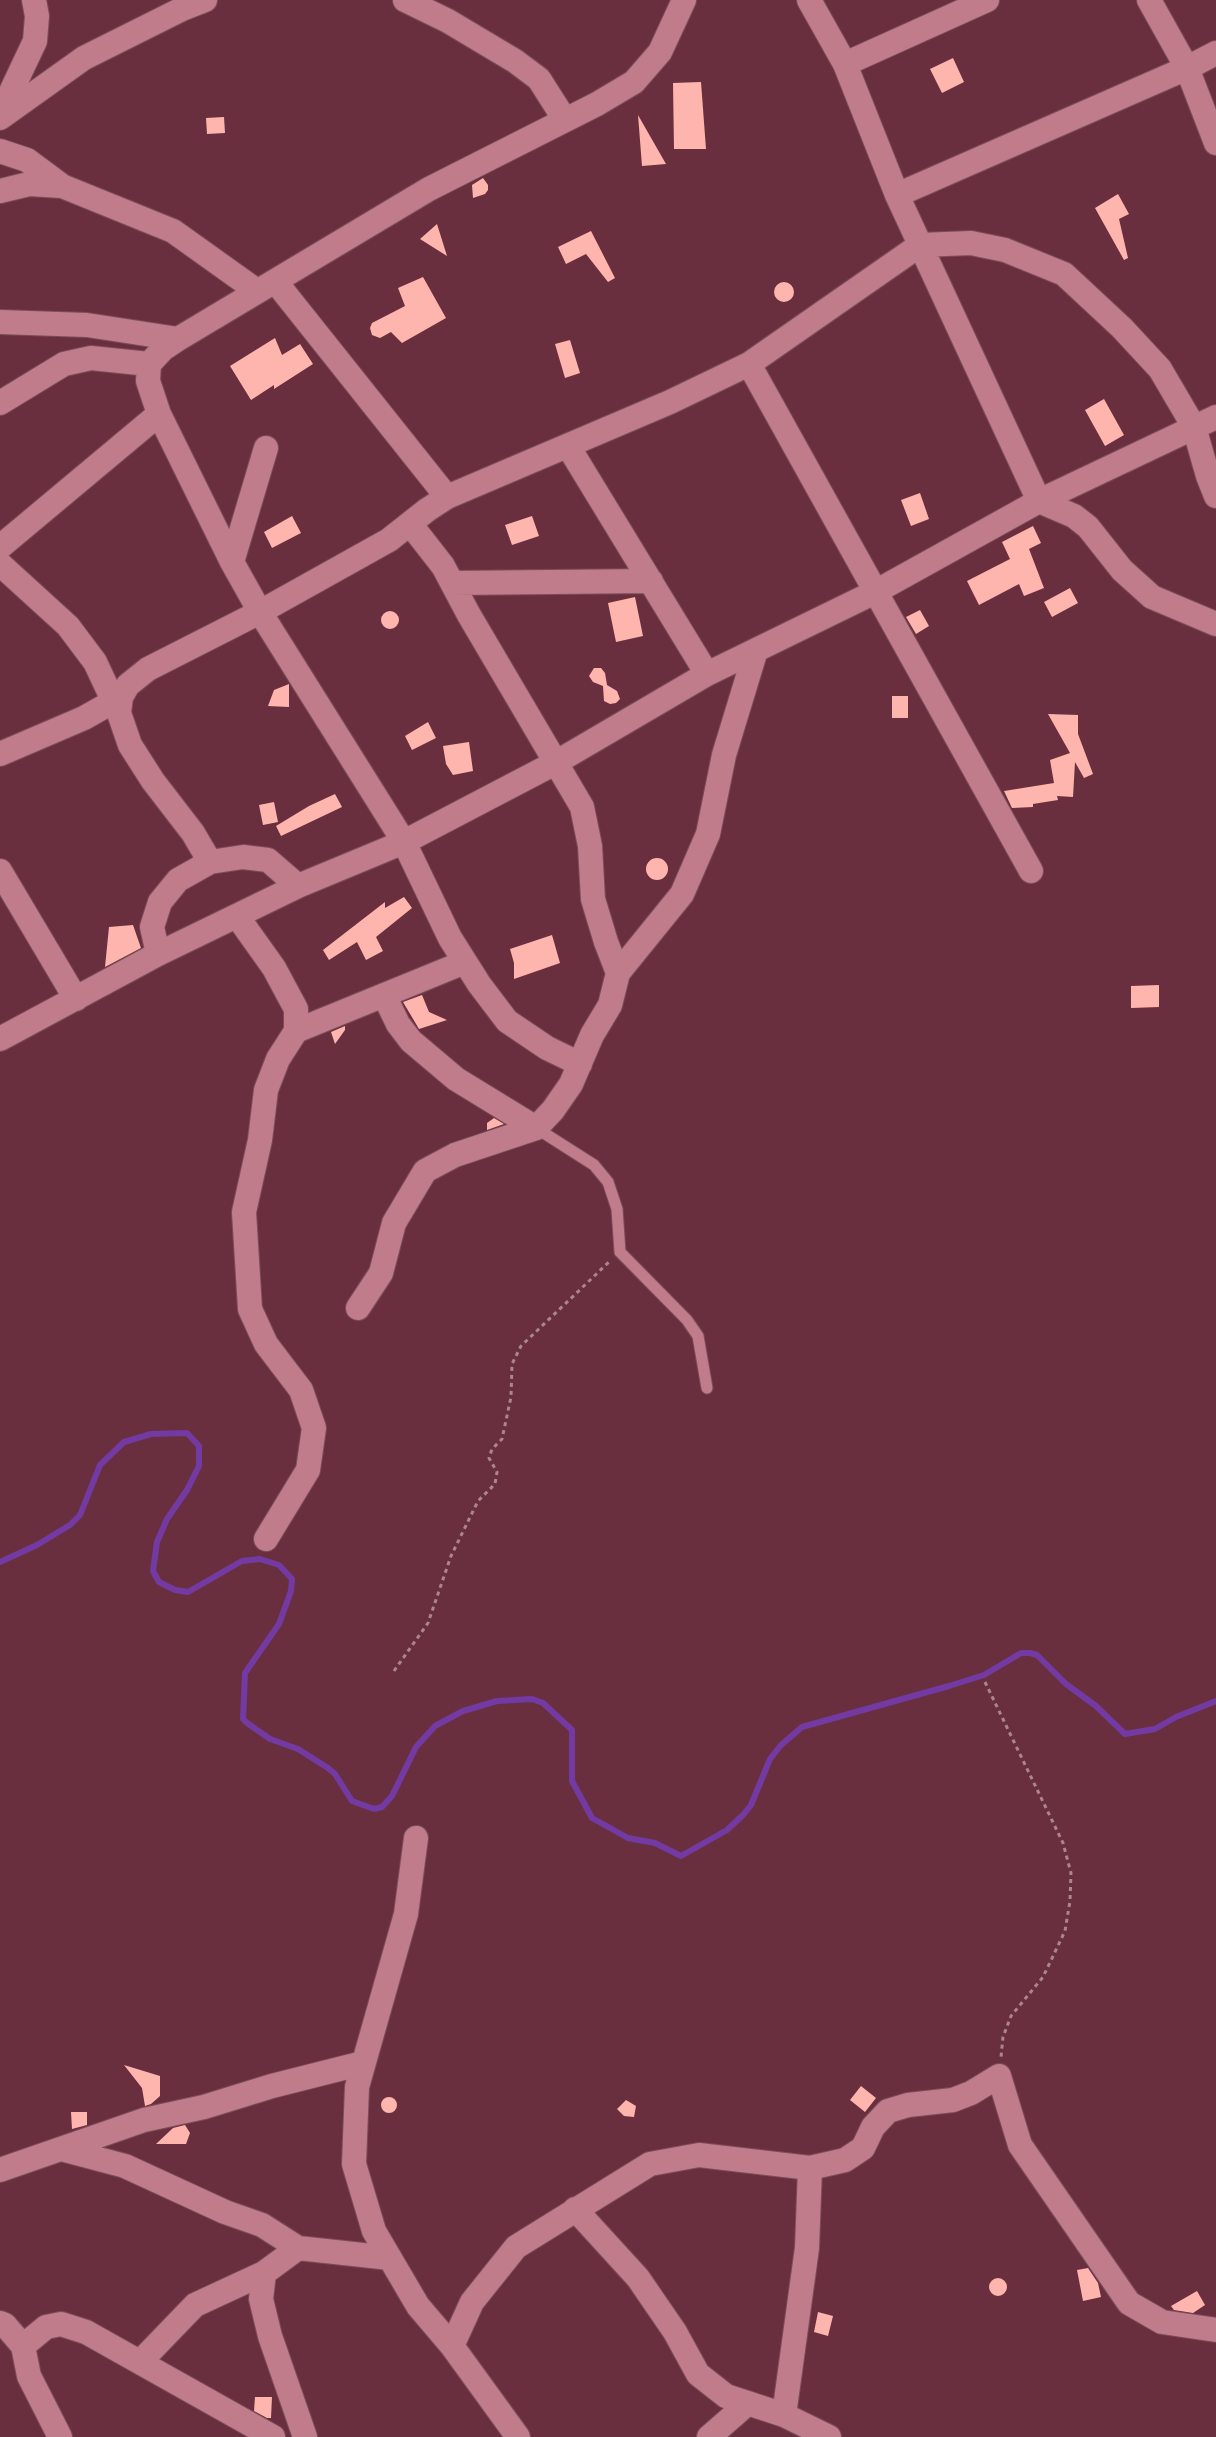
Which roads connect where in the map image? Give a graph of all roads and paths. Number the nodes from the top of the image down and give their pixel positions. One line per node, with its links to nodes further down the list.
1 (34, 0): 11 (street)
2 (205, 0): 11 (street)
3 (405, 0): 12 (street)
4 (684, 0): 12 (street)
5 (809, 0): 9 (street)
6 (987, 0): 9 (street)
7 (1149, 0): 10 (street)
8 (1216, 53): 10 (street)
9 (845, 64): 17 (street)
10 (1187, 68): 13 (street); 17 (street)
11 (0, 116)
12 (565, 120): 19 (street)
13 (1216, 143)
14 (0, 151): 15 (street)
15 (62, 186): 16 (street); 19 (street)
16 (0, 191)
17 (897, 195): 18 (street)
18 (920, 245): 23 (street); 27 (street); 32 (street)
19 (266, 286): 21 (street); 31 (street)
20 (0, 322): 21 (street)
21 (178, 339): 22 (street)
22 (149, 364): 24 (street); 25 (street)
23 (749, 364): 28 (street); 39 (street)
24 (0, 403)
25 (159, 414): 34 (street); 35 (street)
26 (1216, 417): 27 (street)
27 (1194, 427): 30 (street); 32 (street)
28 (568, 446): 31 (street); 37 (street)
29 (266, 448): 35 (street)
30 (1216, 496)
31 (447, 497): 33 (street)
32 (1039, 501): 39 (street); 41 (street)
33 (411, 525): 38 (street); 40 (street)
34 (0, 547)
35 (232, 562): 40 (street)
36 (0, 564): 44 (street)
37 (651, 582): 38 (street); 43 (street)
38 (452, 583): 46 (street)
39 (875, 592): 42 (street); 50 (street)
40 (260, 612): 44 (street); 47 (street)
41 (1216, 624)
42 (756, 650): 43 (street); 55 (street)
43 (707, 674): 46 (street)
44 (117, 707): 45 (street); 48 (street)
45 (0, 754)
46 (555, 763): 47 (street); 55 (street)
47 (404, 842): 51 (street); 54 (street)
48 (210, 862): 51 (street); 53 (street)
49 (0, 871): 57 (street)
50 (1031, 871)
51 (298, 886): 52 (street)
52 (237, 916): 53 (street); 58 (street)
53 (158, 954): 57 (street)
54 (465, 962): 56 (street); 60 (street)
55 (618, 973): 60 (street)
56 (384, 995): 58 (street); 61 (street)
57 (76, 999): 59 (street)
58 (296, 1031): 65 (street)
59 (0, 1039)
60 (580, 1064): 61 (street)
61 (536, 1128): 62 (lane); 63 (street)
62 (620, 1252): 64 (lane); 66 (path)
63 (358, 1308)
64 (707, 1388)
65 (266, 1539)
66 (394, 1670)
67 (985, 1682): 70 (path)
68 (416, 1838): 69 (street)
69 (363, 2063): 71 (street); 76 (street)
70 (999, 2076): 72 (street); 79 (street)
71 (61, 2149): 73 (street); 75 (street)
72 (810, 2168): 74 (street); 84 (street)
73 (0, 2170)
74 (574, 2209): 81 (street); 83 (street)
75 (298, 2248): 76 (street); 77 (street)
76 (390, 2258): 81 (street)
77 (264, 2274): 82 (street); 87 (street)
78 (0, 2323): 80 (street)
79 (1216, 2330)
80 (23, 2346): 82 (street); 85 (street)
81 (452, 2346): 88 (street)
82 (140, 2362): 86 (street)
83 (748, 2403): 84 (street); 89 (street)
84 (784, 2415): 90 (street)
85 (60, 2437)
86 (273, 2437)
87 (305, 2437)
88 (518, 2437)
89 (709, 2437)
90 (829, 2437)

